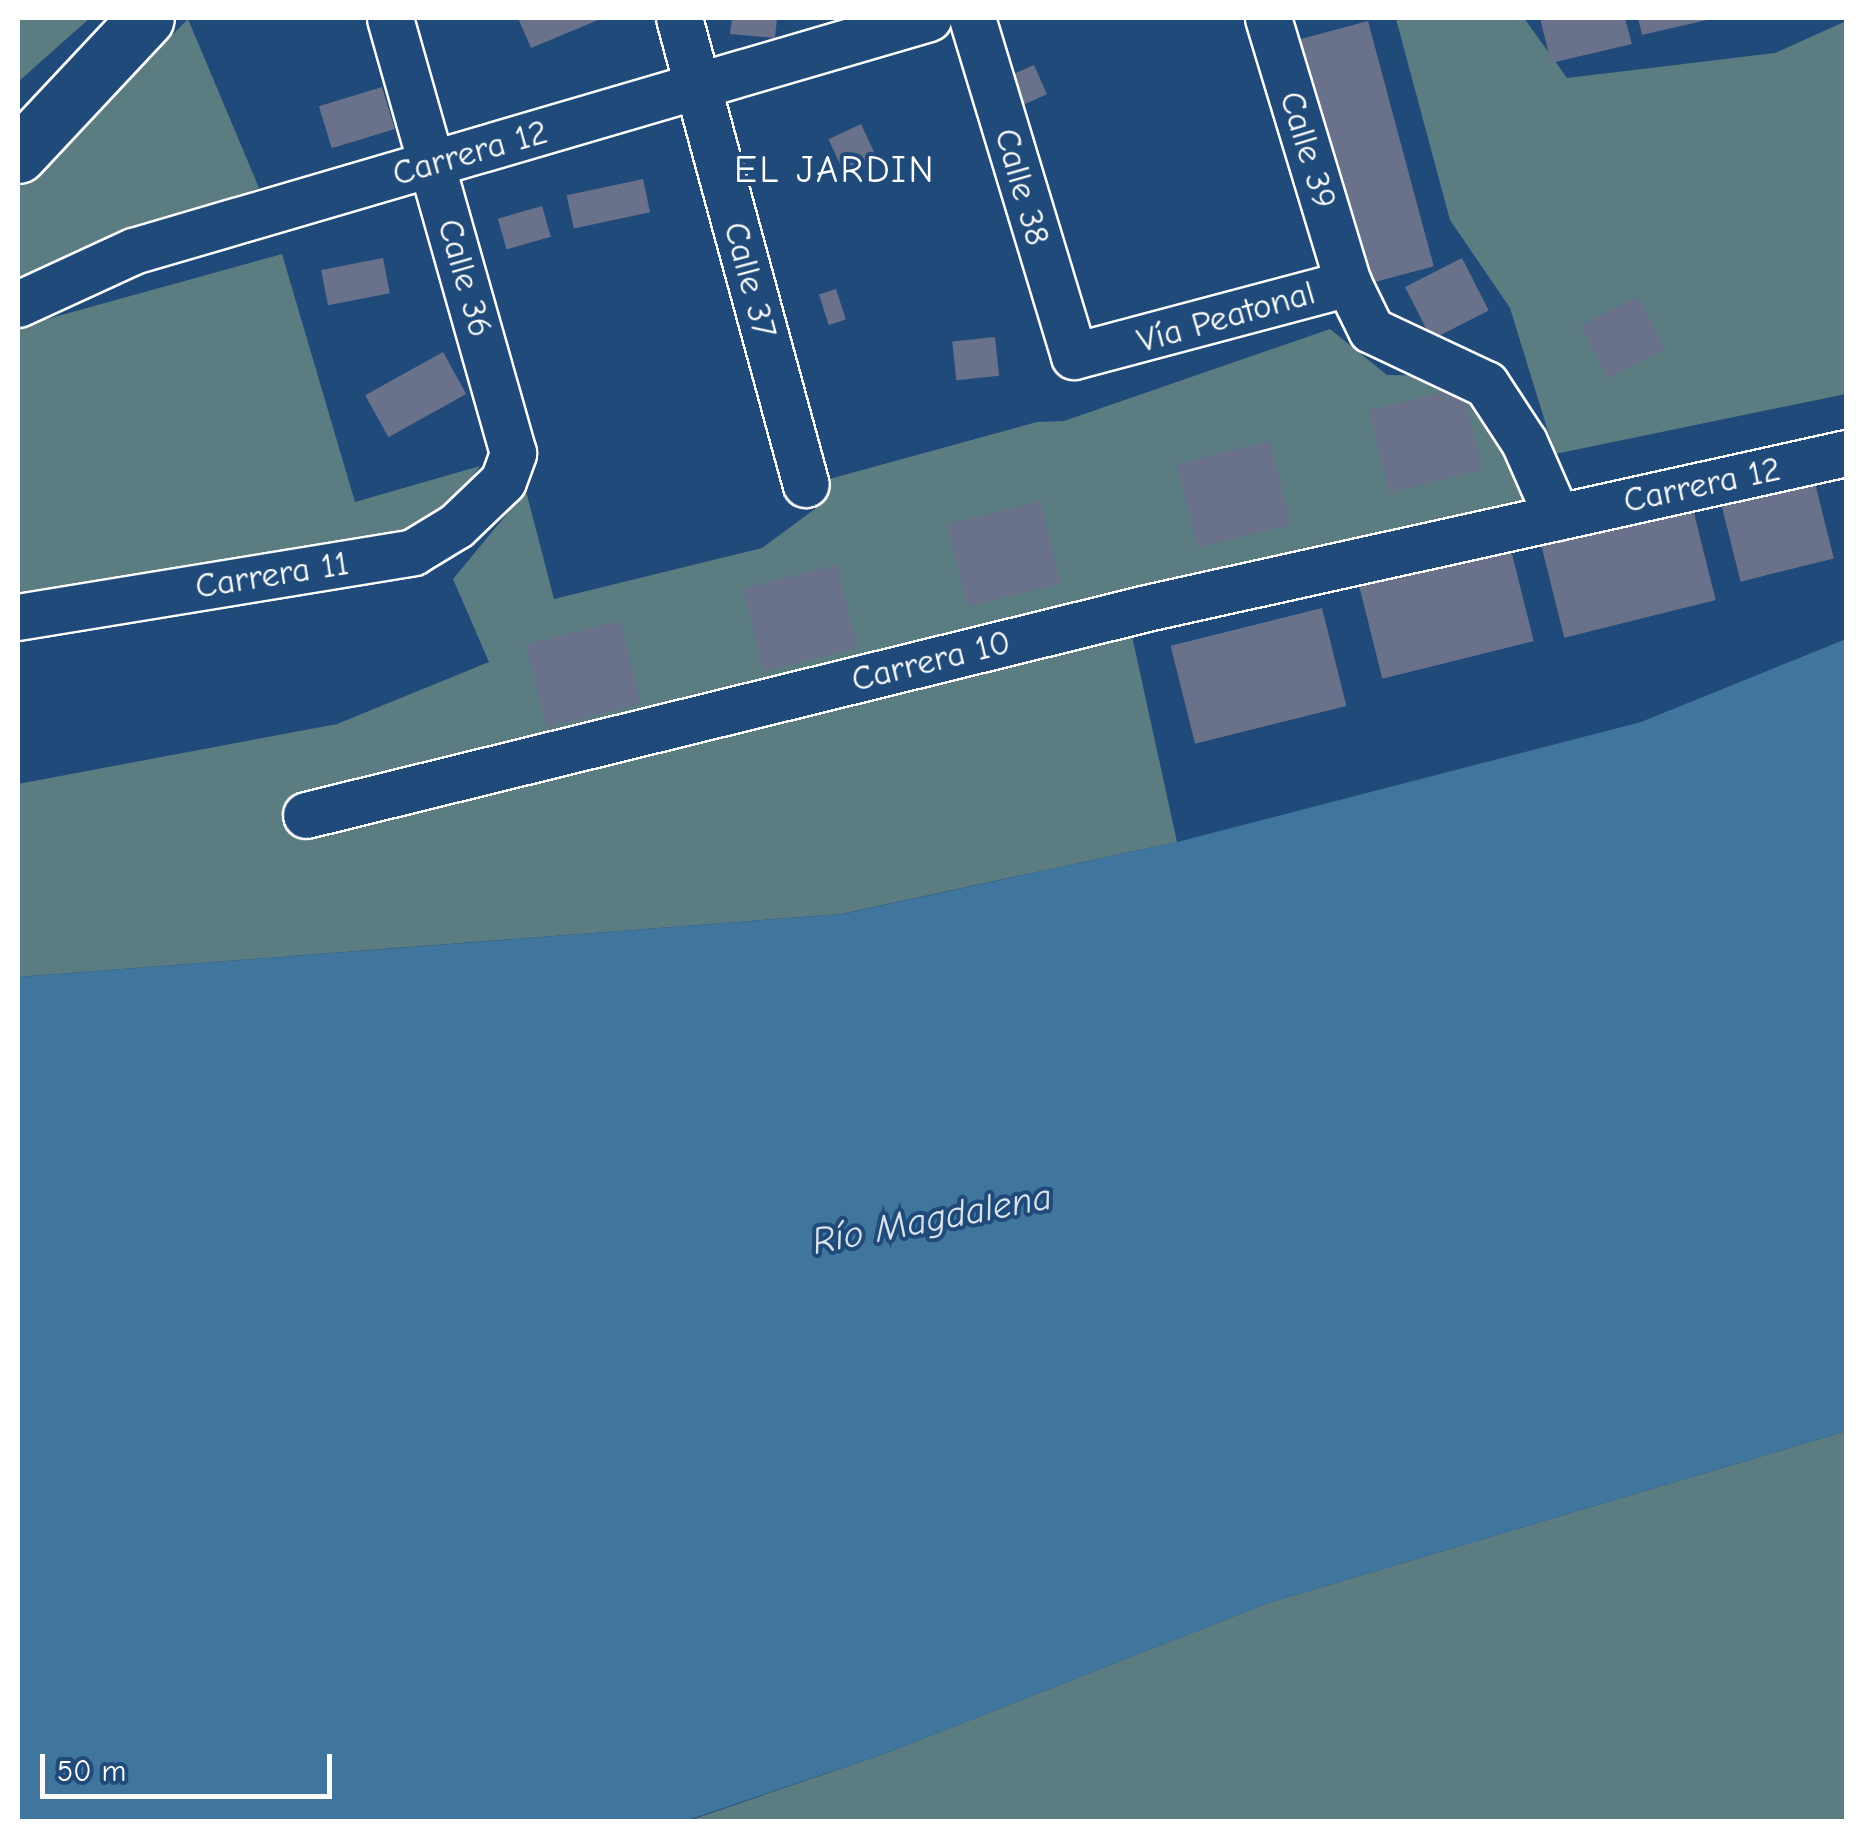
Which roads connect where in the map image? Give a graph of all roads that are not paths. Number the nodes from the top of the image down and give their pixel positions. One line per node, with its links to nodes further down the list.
1 (146, 18): 8 (street)
2 (390, 18): 9 (street, Calle 36)
3 (679, 18): 7 (street, Calle 37)
4 (928, 18): 7 (street, Carrera 12)
5 (972, 18): 12 (street, Calle 38)
6 (1268, 18): 10 (street, Calle 39)
7 (698, 87): 9 (street, Carrera 12); 15 (street, Calle 37)
8 (18, 155)
9 (433, 164): 11 (street, Carrera 12); 14 (street, Calle 36)
10 (1348, 283): 12 (street, Vía Peatonal); 16 (street, Vía Peatonal)
11 (18, 304)
12 (1074, 356)
13 (1846, 453): 16 (street, Carrera 12)
14 (504, 481): 17 (street, Carrera 11)
15 (806, 484)
16 (1557, 517): 18 (street, Carrera 10)
17 (18, 616)
18 (306, 816)

